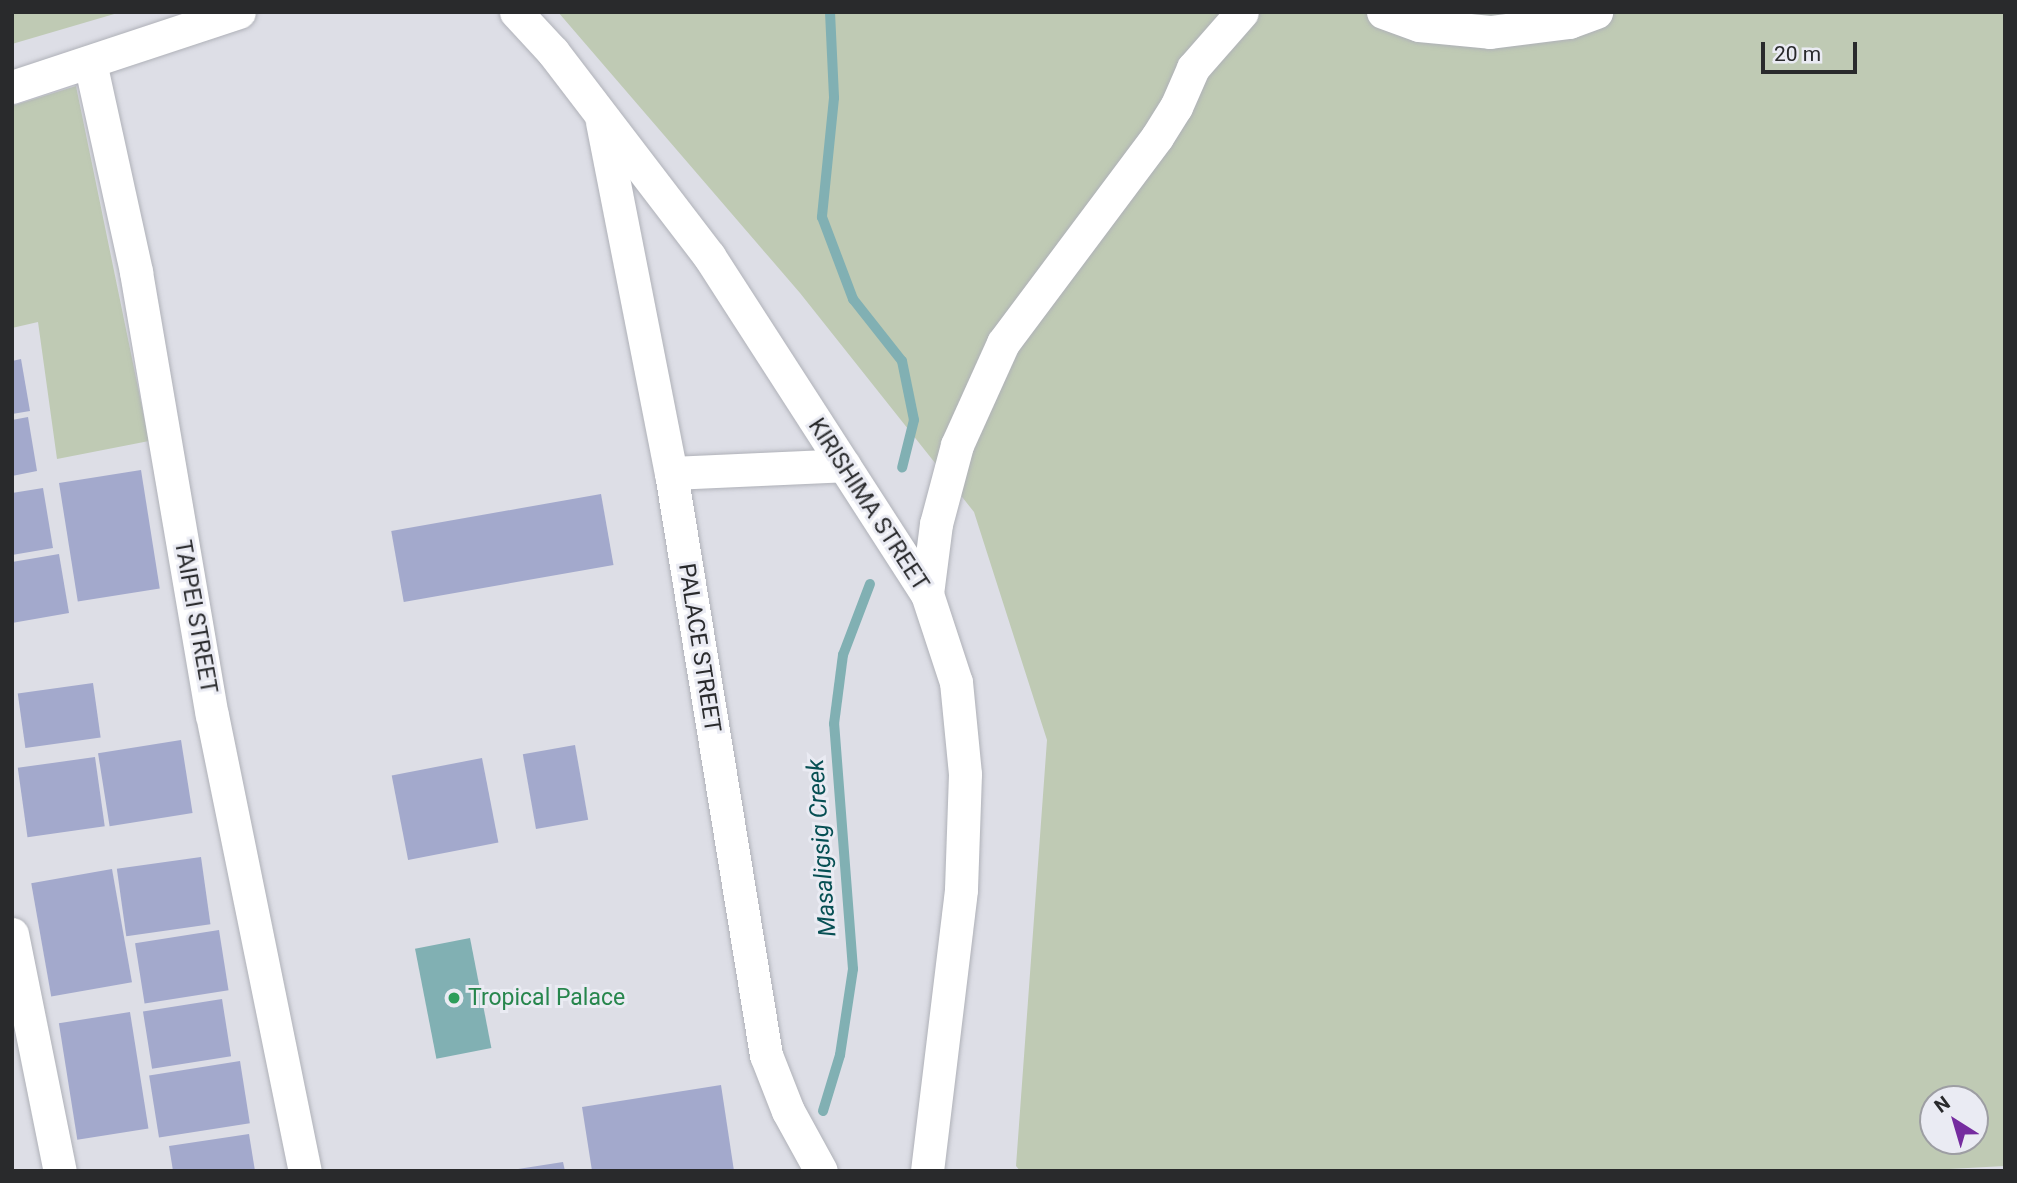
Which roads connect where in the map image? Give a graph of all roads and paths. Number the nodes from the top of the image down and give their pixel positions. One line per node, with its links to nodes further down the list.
1 (239, 12): 6 (street)
2 (516, 12): 8 (street, KIRISHIMA STREET)
3 (1242, 12): 11 (street)
4 (1384, 12): 5 (street)
5 (1596, 12)
6 (90, 62): 7 (street); 14 (street, TAIPEI STREET)
7 (12, 87)
8 (601, 115): 9 (street, KIRISHIMA STREET); 10 (street, PALACE STREET)
9 (844, 465): 10 (street); 11 (street, KIRISHIMA STREET)
10 (671, 473): 15 (street, PALACE STREET)
11 (928, 594): 16 (street, KIRISHIMA STREET)
12 (12, 934): 13 (street)
13 (60, 1171)
14 (305, 1171)
15 (821, 1171)
16 (928, 1171)

